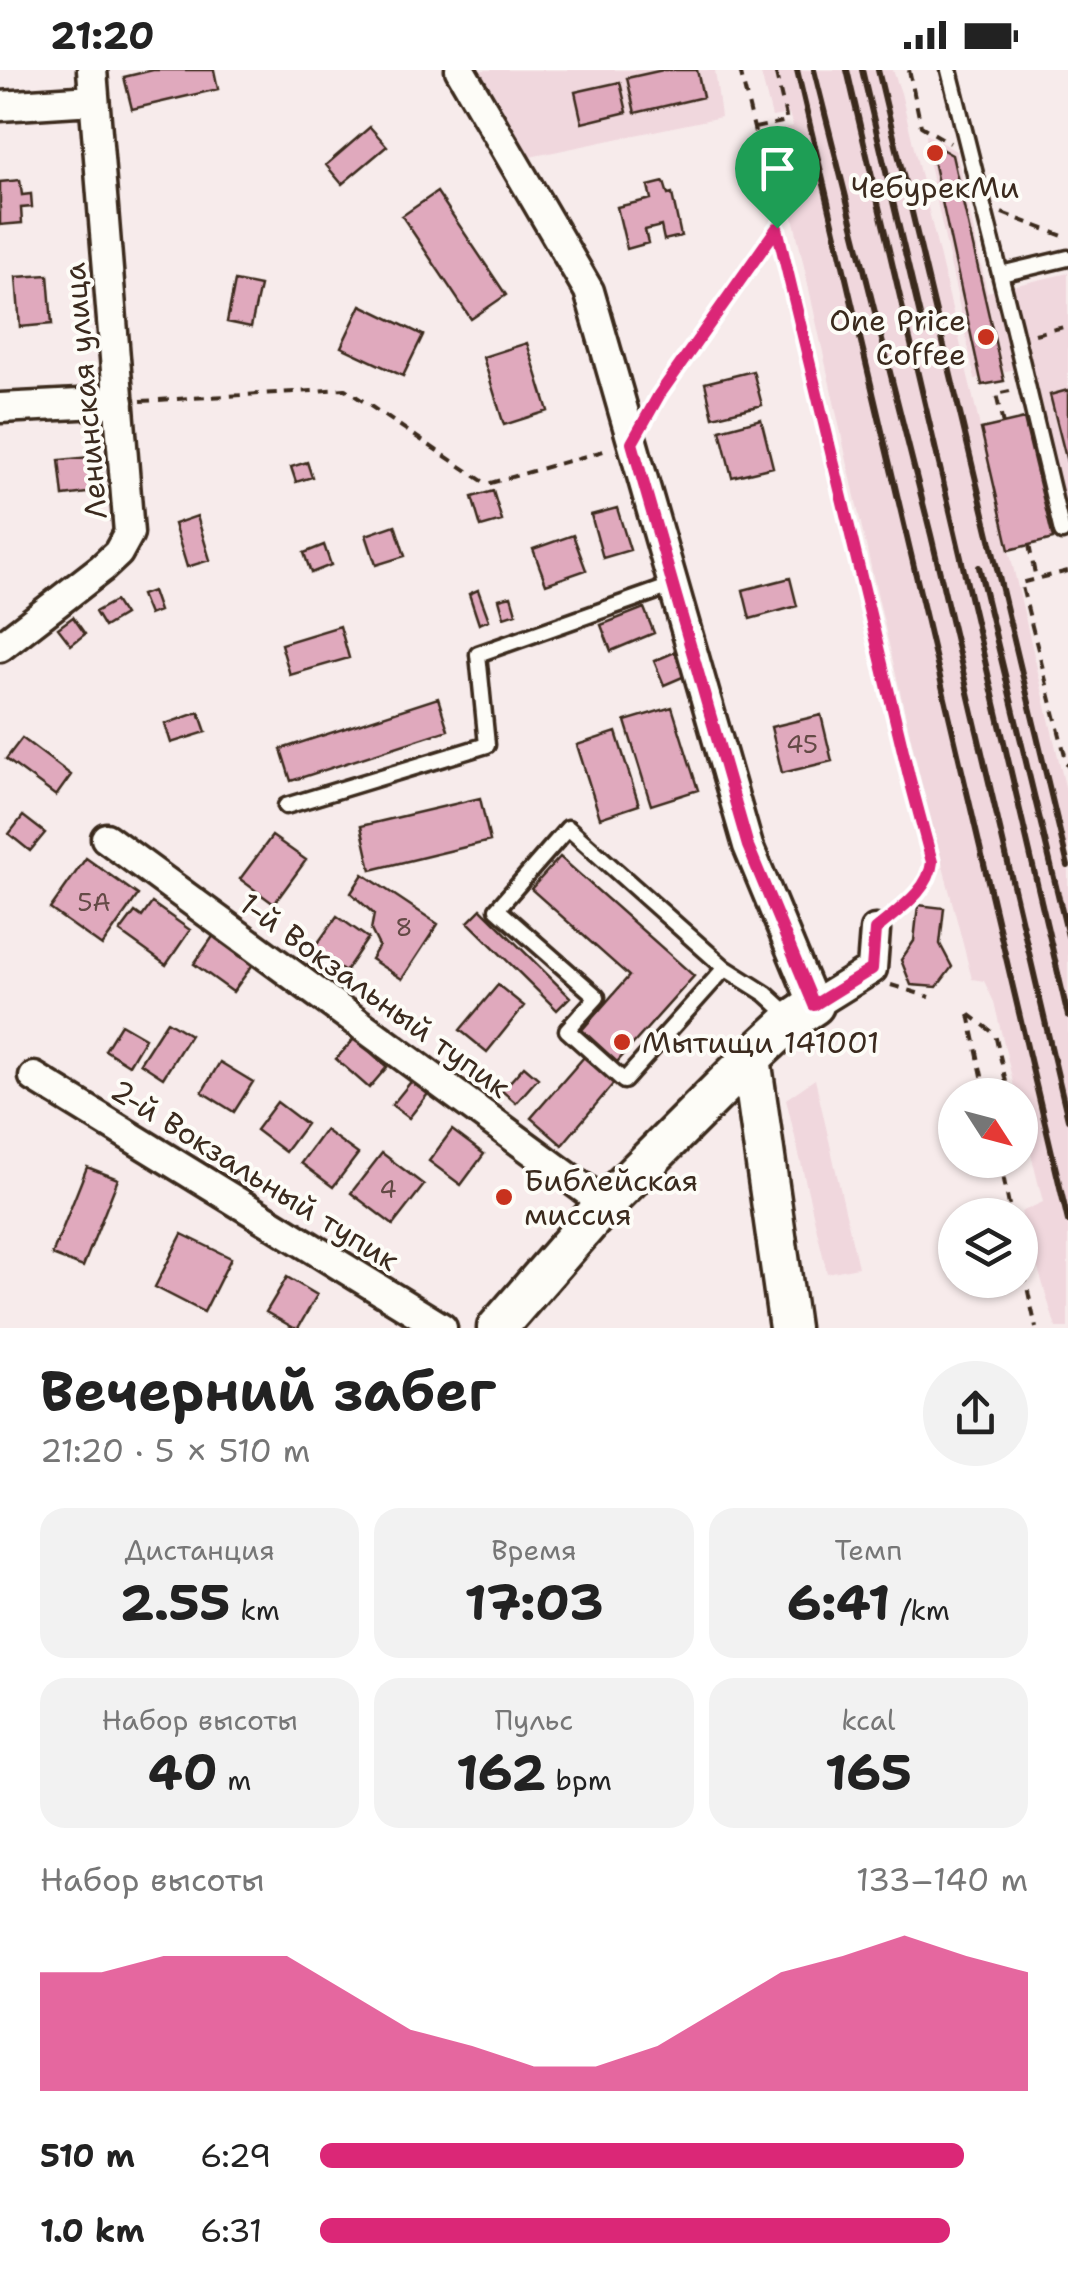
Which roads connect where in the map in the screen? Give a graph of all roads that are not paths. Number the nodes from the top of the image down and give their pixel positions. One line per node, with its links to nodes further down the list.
1 (92, 70): 4 (street, Ленинская улица)
2 (460, 70): 11 (street)
3 (949, 70): 7 (lane)
4 (93, 100): 5 (street); 8 (street, Ленинская улица)
5 (0, 106)
6 (1068, 258): 7 (lane)
7 (1001, 274): 10 (lane)
8 (118, 402): 9 (street); 12 (street, Ленинская улица)
9 (0, 408)
10 (1062, 532)
11 (674, 585): 13 (lane); 17 (street)
12 (0, 647)
13 (286, 806)
14 (106, 838): 20 (street, 1-й Вокзальный тупик)
15 (875, 930): 17 (street)
16 (725, 968): 16 (lane); 17 (lane)
17 (804, 1012): 18 (street)
18 (751, 1058): 20 (street); 23 (street)
19 (34, 1077): 21 (street, 2-й Вокзальный тупик)
20 (605, 1204): 22 (street)
21 (442, 1328)
22 (497, 1328)
23 (790, 1328)

